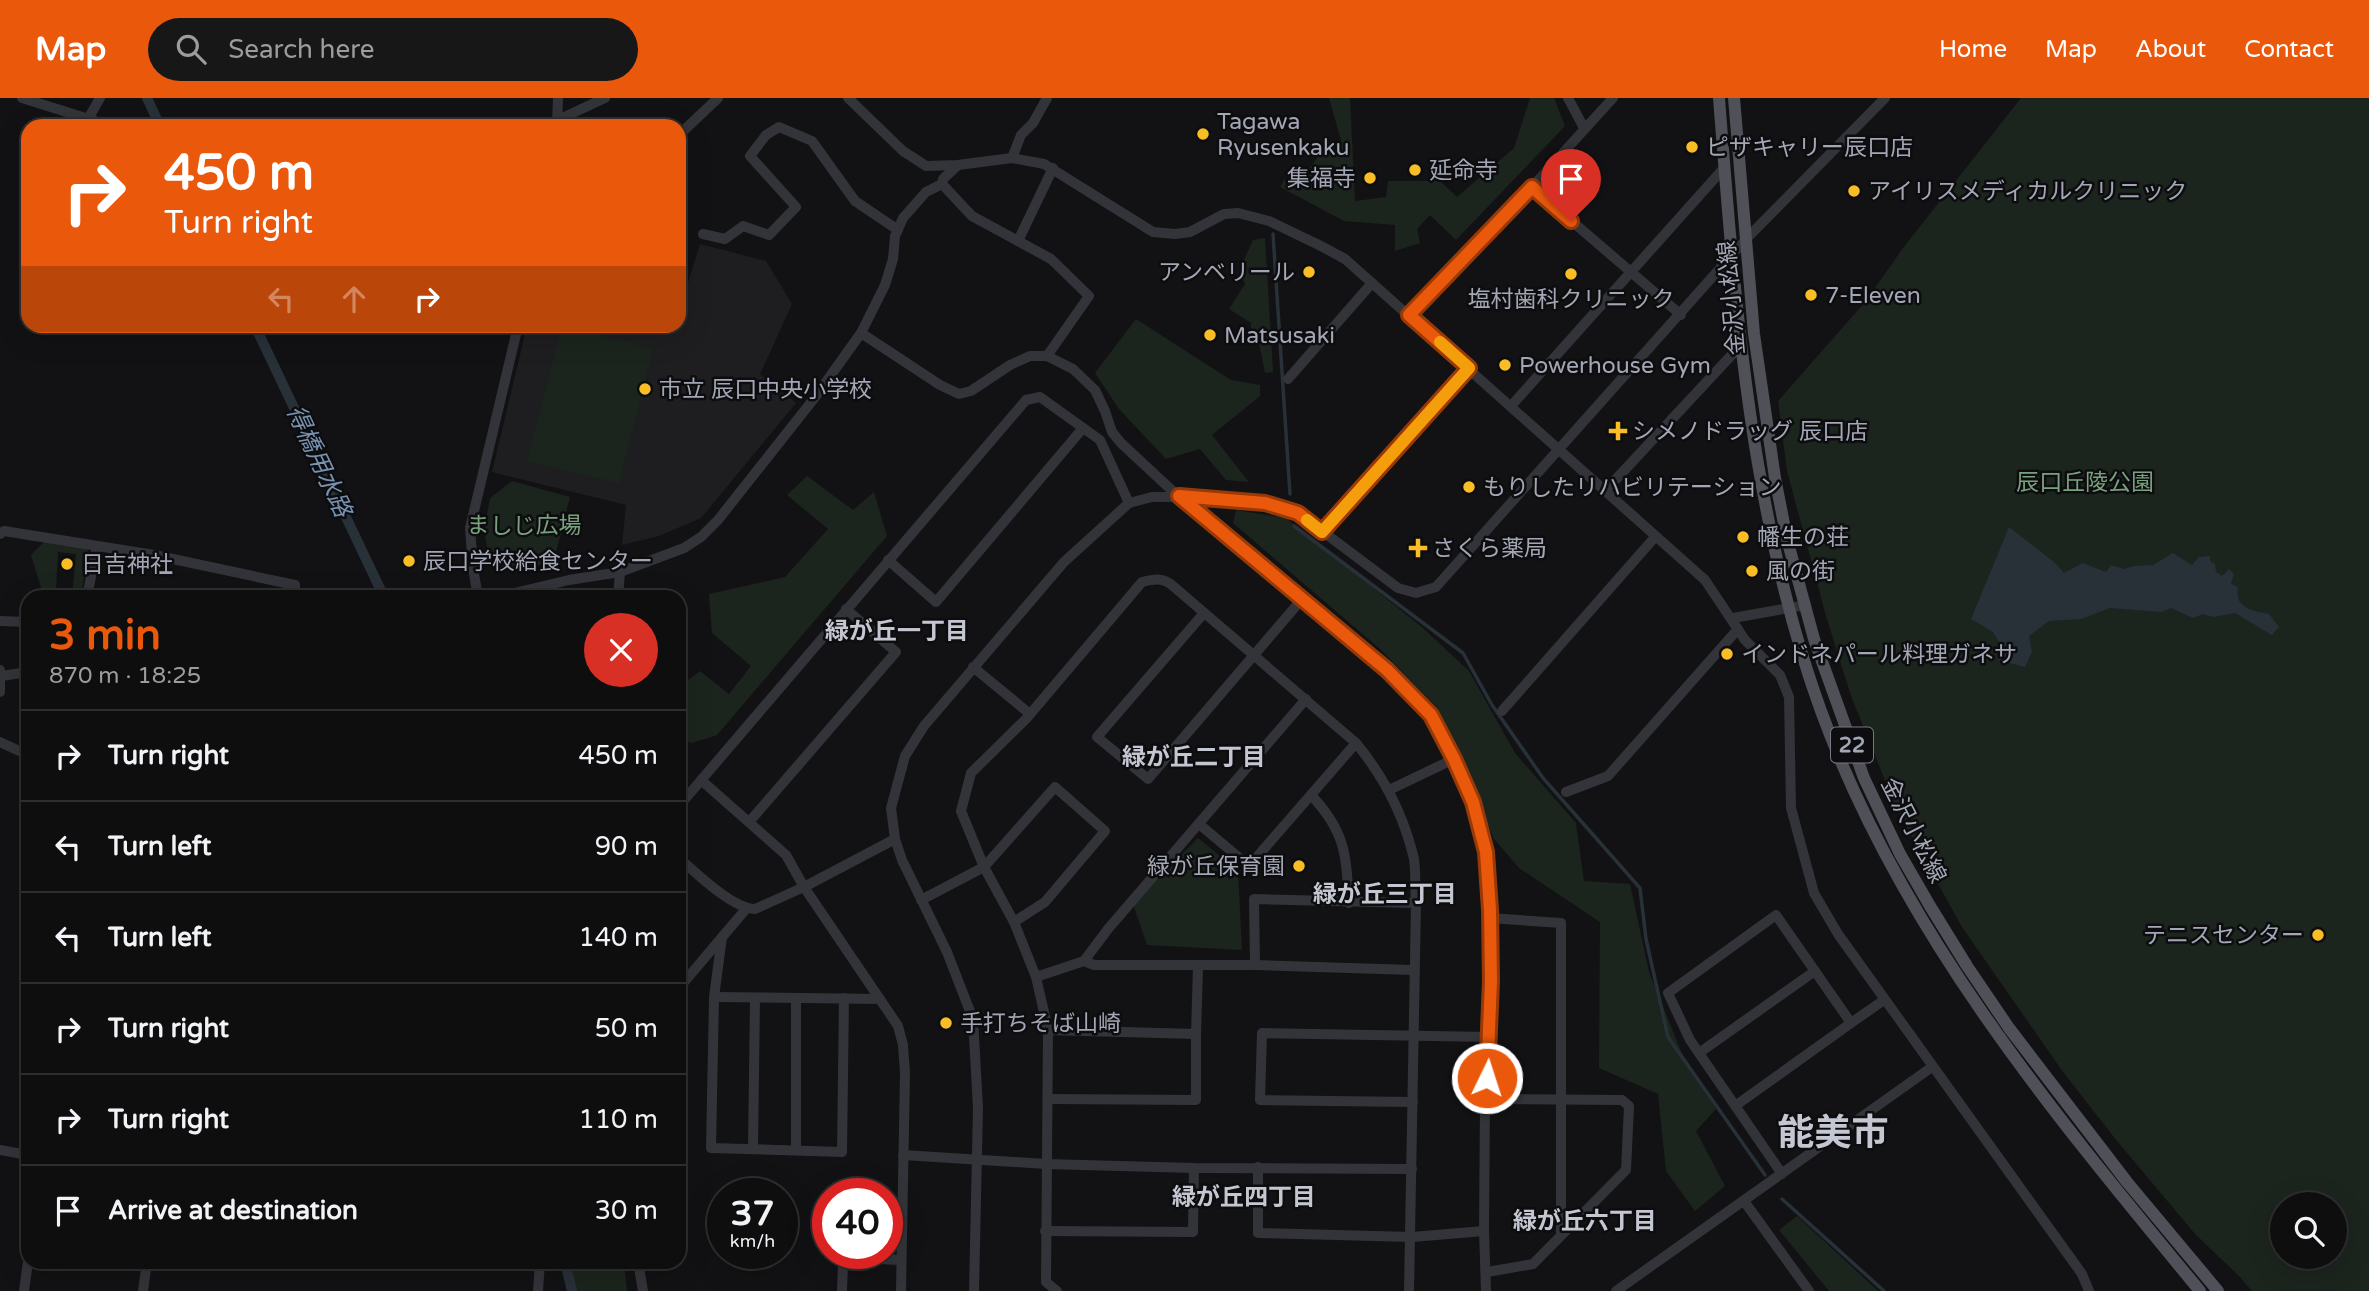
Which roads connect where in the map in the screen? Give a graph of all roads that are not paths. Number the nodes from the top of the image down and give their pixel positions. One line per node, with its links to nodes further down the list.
1 (22, 98): 13 (street)
2 (100, 98): 13 (street)
3 (558, 98): 14 (street)
4 (605, 98): 15 (street)
5 (718, 98): 16 (street)
6 (1047, 98): 18 (street)
7 (1568, 98): 17 (street)
8 (1613, 98): 17 (street)
9 (1719, 98): 21 (main road, 金沢小松線 / 22)
10 (1734, 98): 26 (main road, 金沢小松線 / 22)
11 (1885, 98): 26 (street)
12 (851, 99): 19 (street)
13 (88, 119)
14 (557, 119)
15 (565, 119)
16 (686, 128)
17 (1584, 128): 23 (street)
18 (1012, 158): 19 (street); 20 (street)
19 (958, 165): 22 (street)
20 (1053, 168): 27 (street); 30 (street)
21 (1724, 168): 28 (main road, 金沢小松線 / 22); 29 (street)
22 (942, 184): 24 (street); 27 (street)
23 (1532, 187): 29 (street); 31 (street)
24 (898, 230): 25 (street); 34 (street)
25 (703, 234)
26 (1748, 237): 28 (street); 57 (main road, 金沢小松線 / 22)
27 (1018, 241): 36 (street)
28 (1731, 256): 32 (street); 35 (main road, 金沢小松線 / 22)
29 (1630, 272): 32 (street); 39 (street)
30 (1372, 283): 31 (street); 38 (street)
31 (1409, 315): 37 (street)
32 (1681, 315): 41 (street)
33 (516, 333): 53 (street)
34 (861, 333): 36 (street); 50 (street)
35 (1740, 346): 42 (street); 58 (main road, 金沢小松線 / 22)
36 (1047, 356): 43 (street)
37 (1469, 368): 39 (street); 45 (street)
38 (1288, 379)
39 (1511, 406): 41 (street)
40 (1083, 428): 44 (street); 49 (street); 49 (street)
41 (1559, 450): 42 (street); 45 (street)
42 (1605, 491): 47 (street)
43 (1179, 496): 44 (street); 45 (street); 56 (street)
44 (1129, 503): 65 (street)
45 (1322, 532)
46 (0, 534): 48 (street)
47 (1655, 537): 63 (street); 71 (street)
48 (97, 546): 51 (street); 52 (street)
49 (888, 560): 59 (street)
50 (620, 572): 54 (street); 55 (street)
51 (88, 590)
52 (295, 590)
53 (477, 590)
54 (527, 590)
55 (619, 590)
56 (1302, 599): 64 (street); 76 (street)
57 (1806, 605): 58 (street); 158 (main road, 金沢小松線 / 22)
58 (1789, 608): 63 (street); 157 (main road, 金沢小松線 / 22)
59 (846, 609): 77 (street); 82 (street)
60 (1204, 613): 64 (street); 64 (street); 72 (street)
61 (0, 621): 62 (street)
62 (21, 622)
63 (1735, 624): 79 (street); 107 (street)
64 (1255, 656): 70 (street)
65 (973, 667): 72 (street); 84 (street)
66 (0, 670): 68 (street)
67 (21, 673): 68 (street)
68 (1, 676): 69 (street)
69 (0, 692)
70 (1306, 699): 74 (street); 83 (street)
71 (1502, 711)
72 (1030, 714): 86 (street)
73 (0, 742): 75 (street)
74 (1356, 743): 78 (street); 80 (street)
75 (21, 752)
76 (1454, 759): 78 (street); 92 (street)
77 (701, 780): 81 (street); 82 (street)
78 (1389, 790): 90 (street)
79 (1566, 792)
80 (1311, 795): 83 (street); 89 (street)
81 (686, 798)
82 (750, 821): 87 (street)
83 (1199, 824): 95 (street)
84 (895, 839): 87 (street); 88 (street)
85 (686, 864): 91 (street)
86 (984, 867): 88 (street); 93 (street); 93 (street)
87 (804, 887): 91 (street); 106 (street)
88 (921, 900): 125 (street)
89 (1349, 903): 90 (street); 96 (street)
90 (1416, 903): 98 (street)
91 (746, 909): 94 (street)
92 (1490, 918): 112 (street); 117 (street)
93 (1014, 922): 100 (street)
94 (722, 937): 101 (street); 102 (street)
95 (1084, 961): 97 (street); 100 (street)
96 (1255, 965): 97 (street); 98 (street)
97 (1198, 966): 110 (street)
98 (1413, 970): 111 (street)
99 (1815, 971): 108 (street); 113 (street); 113 (street)
100 (1036, 976): 109 (street)
101 (686, 980)
102 (714, 997): 103 (street); 120 (street)
103 (755, 998): 104 (street); 120 (street)
104 (796, 998): 105 (street); 122 (street)
105 (844, 998): 106 (street); 122 (street)
106 (880, 999): 124 (street)
107 (1884, 1000): 108 (street); 114 (street)
108 (1851, 1023): 119 (street)
109 (1048, 1030): 110 (street); 115 (street)
110 (1196, 1034): 115 (street)
111 (1414, 1035): 112 (street); 118 (street); 118 (street)
112 (1490, 1037): 116 (street)
113 (1699, 1053): 119 (street)
114 (1932, 1067): 130 (street); 156 (street)
115 (1049, 1099): 126 (street)
116 (1485, 1099): 117 (street); 134 (street)
117 (1560, 1100): 135 (street); 135 (street)
118 (1413, 1102): 129 (street)
119 (1735, 1105): 130 (street)
120 (753, 1149): 122 (street)
121 (0, 1150): 123 (street)
122 (796, 1150)
123 (21, 1154)
124 (903, 1155): 125 (street); 131 (street)
125 (977, 1158): 126 (street); 150 (street)
126 (1046, 1164): 128 (street); 133 (street)
127 (1258, 1167): 128 (street); 129 (street); 136 (street)
128 (1194, 1168): 133 (street)
129 (1412, 1169): 136 (street)
130 (1782, 1174): 132 (street)
131 (903, 1178)
132 (1744, 1201): 154 (street); 155 (street)
133 (1045, 1231): 151 (street)
134 (1484, 1231): 136 (street); 143 (street)
135 (1561, 1233): 143 (street)
136 (1412, 1237): 152 (street)
137 (27, 1269): 144 (street)
138 (145, 1269): 145 (street)
139 (540, 1269): 146 (street)
140 (639, 1269): 147 (street)
141 (844, 1269): 148 (street)
142 (901, 1269): 149 (street)
143 (1487, 1272): 153 (street)
144 (24, 1291)
145 (143, 1291)
146 (538, 1291)
147 (643, 1291)
148 (842, 1291)
149 (901, 1291)
150 (974, 1291)
151 (1057, 1291)
152 (1409, 1291)
153 (1486, 1291)
154 (1616, 1291)
155 (1809, 1291)
156 (2089, 1291)
157 (2199, 1291)
158 (2218, 1291)

